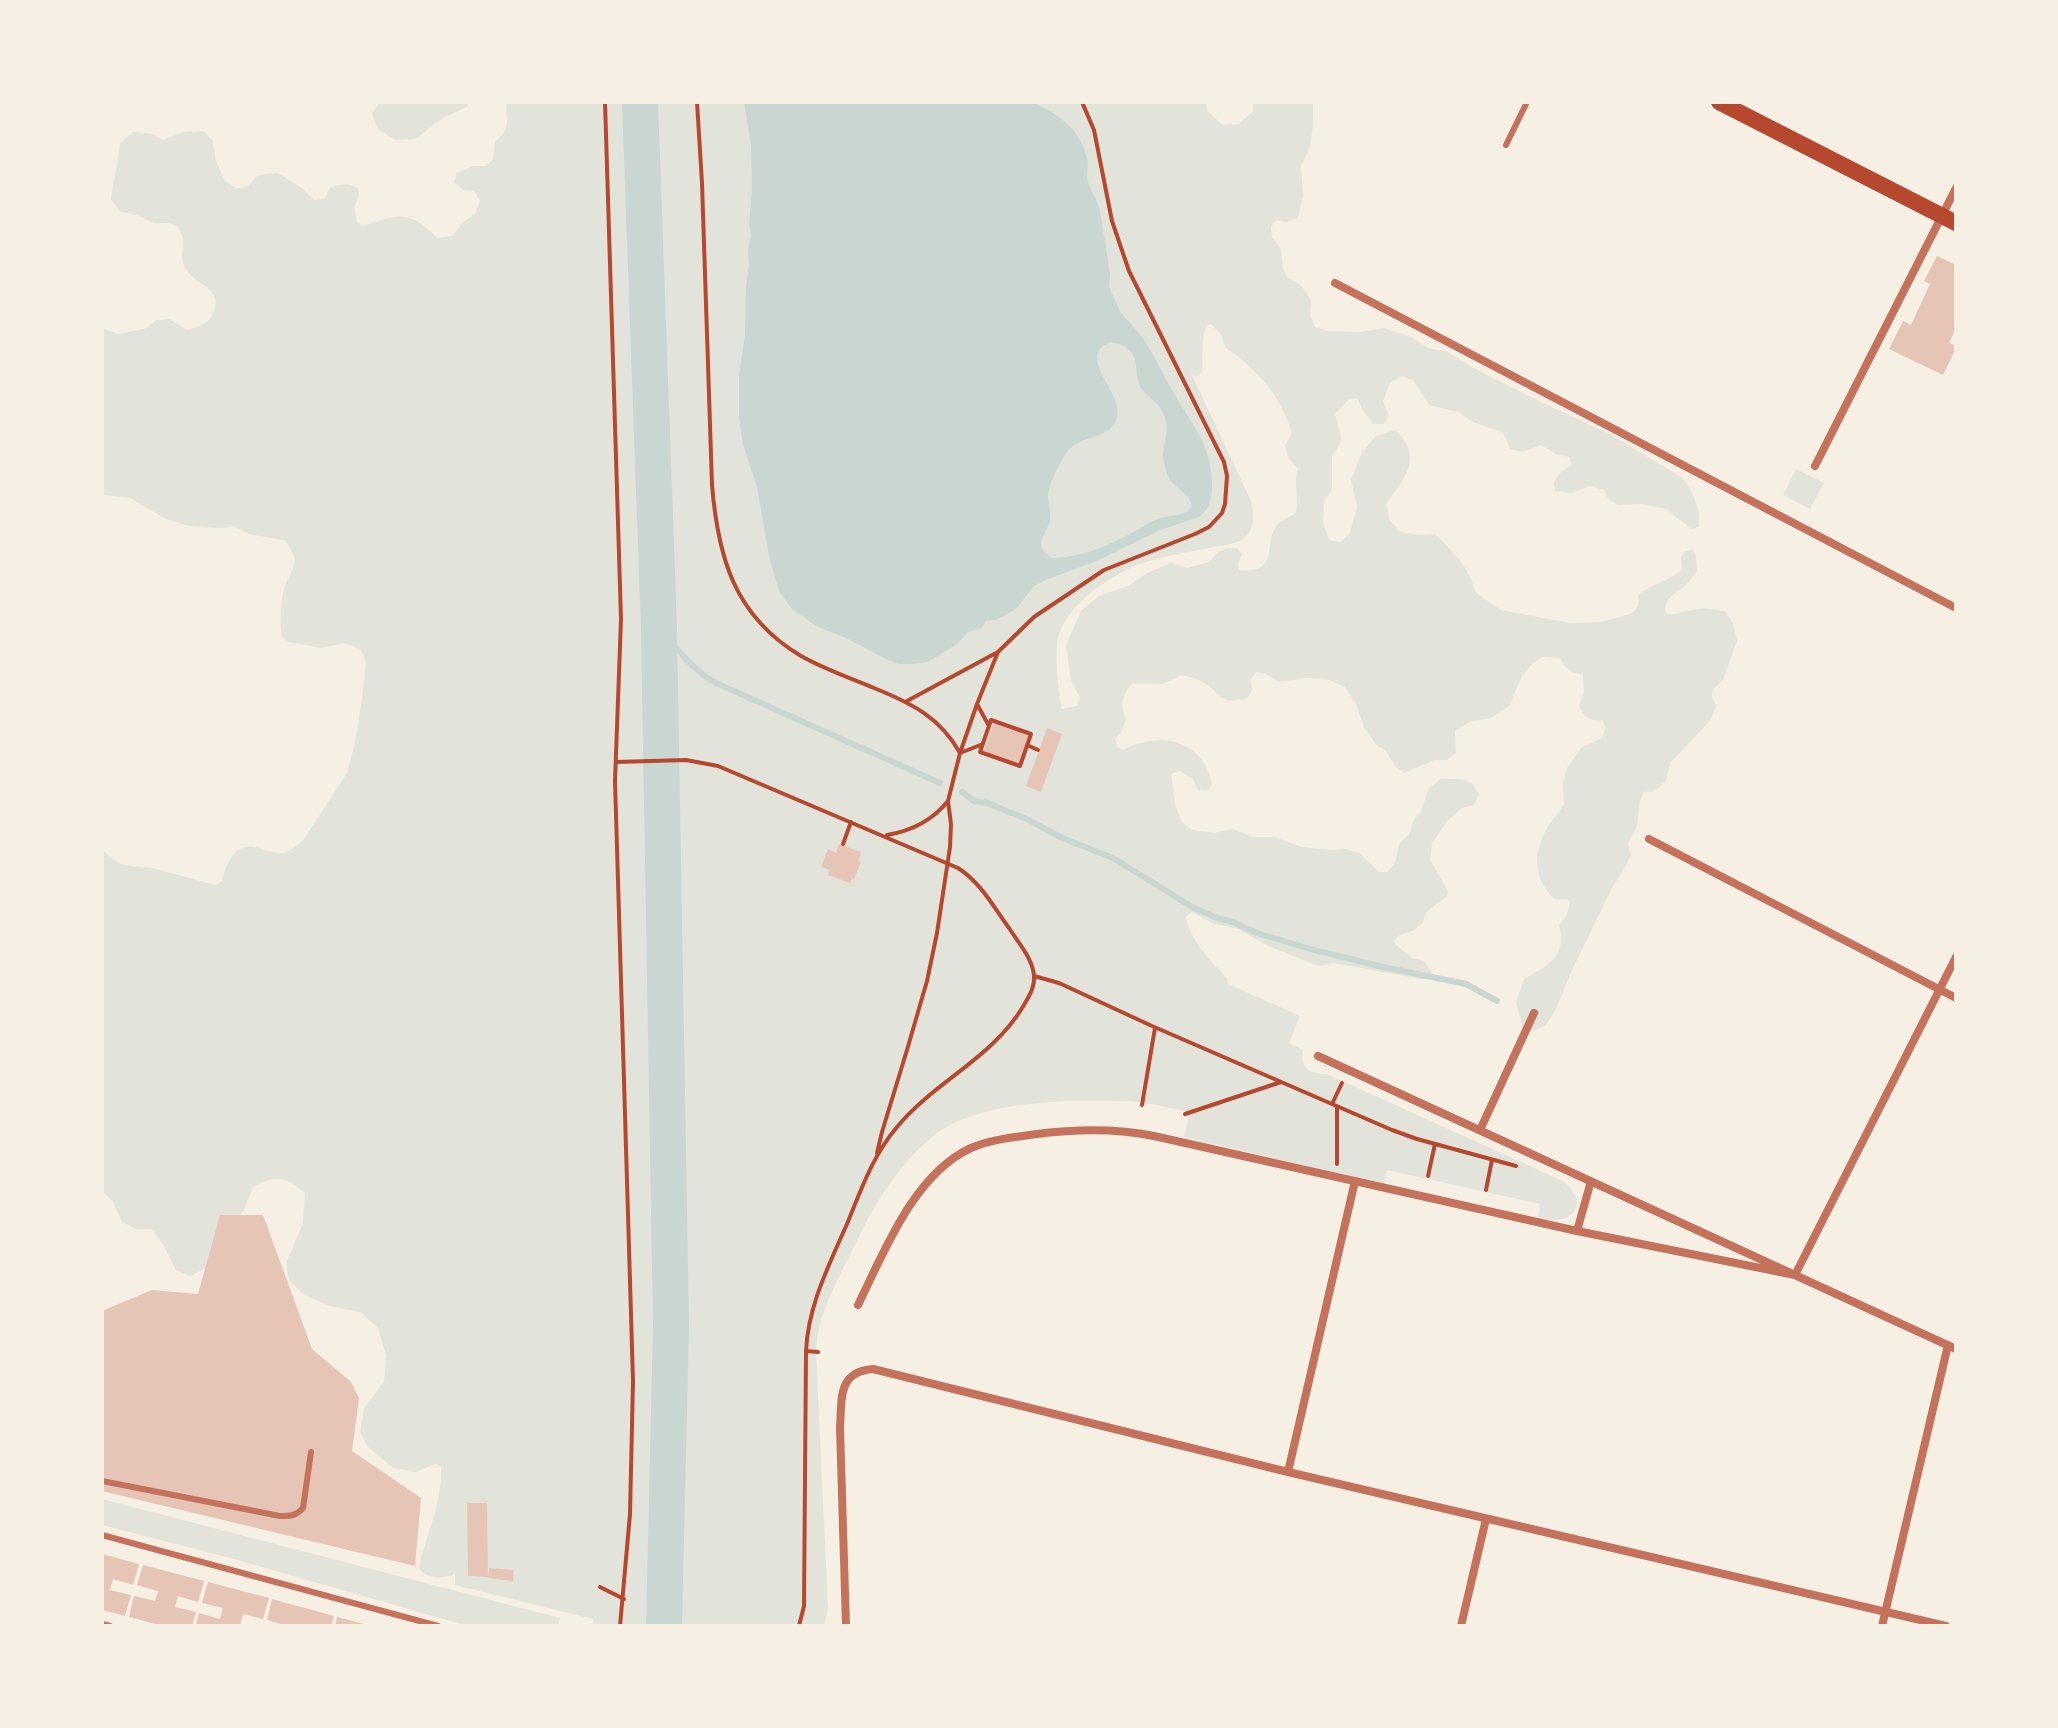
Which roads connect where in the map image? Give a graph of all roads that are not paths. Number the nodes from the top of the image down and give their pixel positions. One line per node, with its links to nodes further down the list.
1 (1527, 102): 3 (lane)
2 (1719, 102): 5 (main road)
3 (1506, 145)
4 (1956, 188): 5 (street)
5 (1949, 220): 7 (street)
6 (1335, 283): 8 (street)
7 (1815, 466)
8 (1956, 608)
9 (1649, 839): 11 (street)
10 (1956, 957): 11 (street)
11 (1940, 989): 12 (street); 19 (street)
12 (1956, 998)
13 (1534, 1013): 15 (street)
14 (1318, 1056): 15 (street)
15 (1480, 1130): 17 (street)
16 (1355, 1181): 18 (street); 20 (street); 23 (street)
17 (1591, 1181): 18 (street); 19 (street)
18 (1577, 1231): 19 (street)
19 (1795, 1275): 21 (street)
20 (858, 1305)
21 (1952, 1347): 27 (street)
22 (311, 1452): 24 (lane)
23 (1288, 1472): 25 (street); 31 (street)
24 (102, 1481)
25 (1486, 1519): 27 (street); 32 (street)
26 (102, 1535): 30 (lane)
27 (1886, 1612): 33 (street); 34 (street)
28 (102, 1624): 29 (lane)
29 (110, 1626)
30 (438, 1626)
31 (846, 1626)
32 (1461, 1626)
33 (1882, 1626)
34 (1946, 1626)

